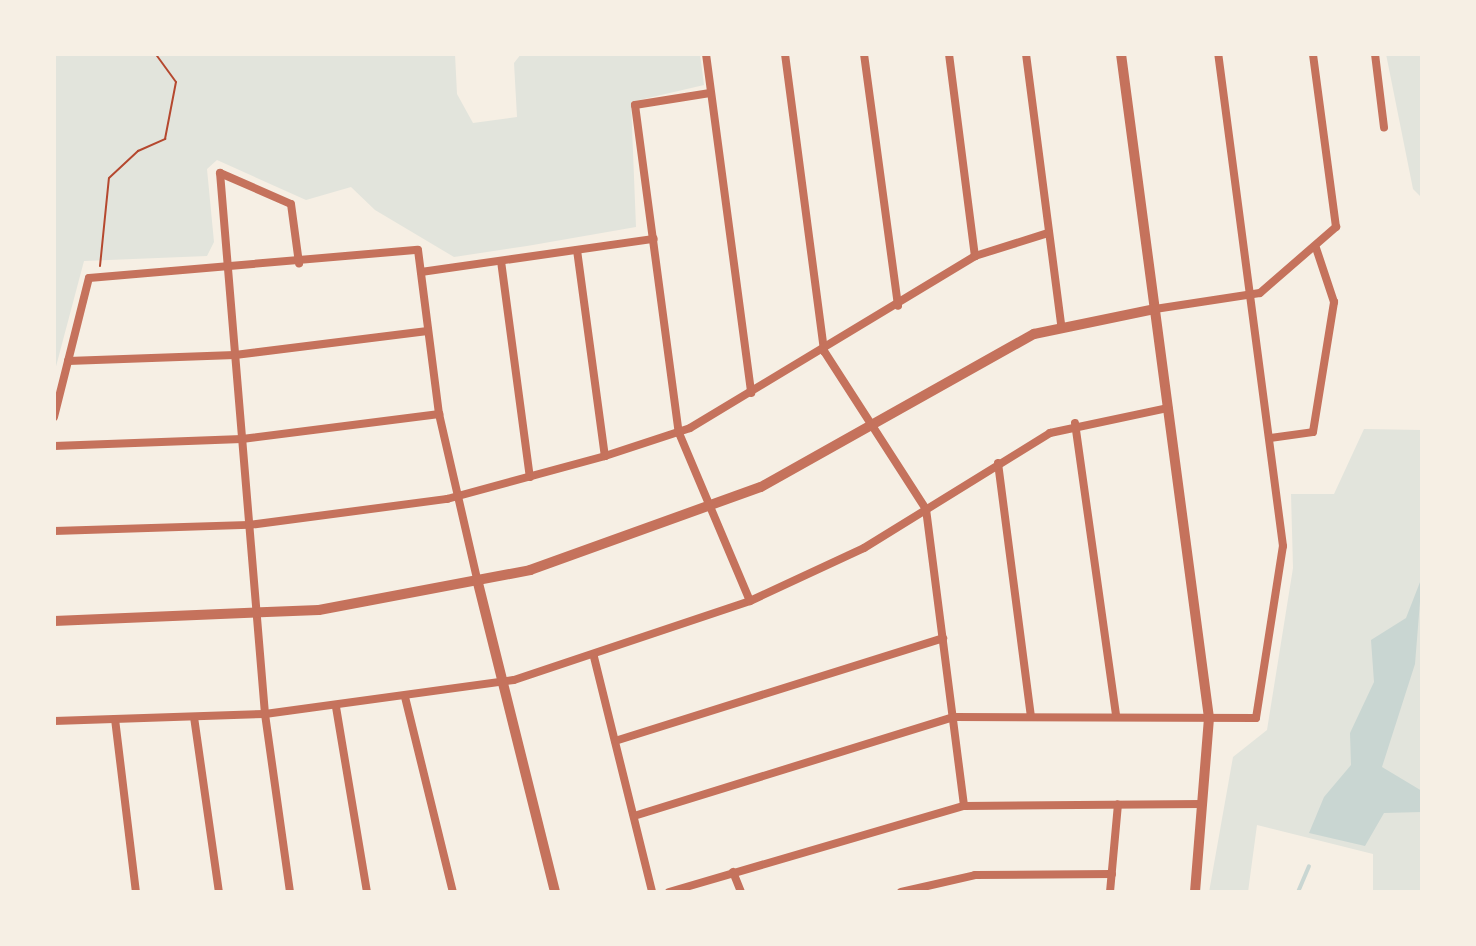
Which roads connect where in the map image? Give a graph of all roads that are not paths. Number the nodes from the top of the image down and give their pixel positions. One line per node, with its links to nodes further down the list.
1 (706, 54): 10 (street)
2 (785, 54): 26 (street)
3 (864, 54): 22 (street)
4 (949, 54): 16 (street)
5 (1026, 54): 12 (street)
6 (1121, 54): 23 (street)
7 (1218, 54): 21 (street)
8 (1313, 54): 14 (street)
9 (1375, 54): 11 (street)
10 (710, 93): 13 (street); 29 (street)
11 (1384, 127)
12 (1048, 233): 16 (street); 24 (street)
13 (654, 239): 15 (street); 35 (street)
14 (1316, 248): 21 (street); 36 (street)
15 (577, 250): 17 (street); 39 (street)
16 (975, 256): 22 (street)
17 (501, 261): 20 (street); 41 (street)
18 (299, 263): 19 (street); 19 (street); 20 (street)
19 (228, 271): 27 (street); 28 (street)
20 (421, 272): 25 (street)
21 (1250, 297): 23 (street); 36 (street)
22 (898, 306): 26 (street)
23 (1155, 309): 24 (street); 30 (street)
24 (1061, 325): 34 (street)
25 (428, 331): 27 (street); 31 (street)
26 (824, 351): 29 (street); 34 (street)
27 (235, 355): 28 (street); 37 (street)
28 (68, 361): 32 (street)
29 (751, 393): 35 (street)
30 (1168, 408): 33 (street); 61 (street)
31 (439, 414): 37 (street); 42 (street)
32 (54, 417)
33 (1075, 423): 40 (street); 57 (street)
34 (875, 428): 43 (street); 44 (street)
35 (679, 433): 39 (street); 43 (street)
36 (1270, 438): 61 (street)
37 (242, 439): 38 (street); 45 (street)
38 (54, 446)
39 (605, 456): 41 (street)
40 (998, 463): 44 (street); 60 (street)
41 (530, 477): 42 (street)
42 (457, 497): 45 (street); 47 (street)
43 (711, 509): 47 (street); 48 (street)
44 (926, 509): 48 (street); 51 (street)
45 (249, 525): 46 (street); 49 (street)
46 (54, 531)
47 (478, 583): 49 (street); 53 (street)
48 (750, 601): 52 (street)
49 (256, 616): 50 (street); 56 (street)
50 (54, 621)
51 (943, 638): 59 (street); 64 (street)
52 (594, 657): 53 (street); 64 (street)
53 (501, 683): 54 (street); 76 (street)
54 (405, 697): 55 (street); 75 (street)
55 (336, 707): 56 (street); 74 (street)
56 (265, 714): 58 (street); 73 (street)
57 (1116, 716): 60 (street); 61 (street)
58 (194, 717): 62 (street); 72 (street)
59 (954, 717): 60 (street); 67 (street); 68 (street)
60 (1031, 717)
61 (1209, 718): 66 (street)
62 (115, 719): 63 (street); 71 (street)
63 (54, 721)
64 (615, 741): 68 (street)
65 (1118, 804): 66 (street); 67 (street); 70 (street)
66 (1202, 804): 82 (street)
67 (964, 806): 69 (street)
68 (634, 816): 77 (street)
69 (733, 872): 78 (street); 79 (street)
70 (1112, 874): 80 (street); 81 (street)
71 (136, 892)
72 (219, 892)
73 (290, 892)
74 (367, 892)
75 (453, 892)
76 (555, 892)
77 (652, 892)
78 (669, 892)
79 (741, 892)
80 (901, 892)
81 (1110, 892)
82 (1195, 892)

